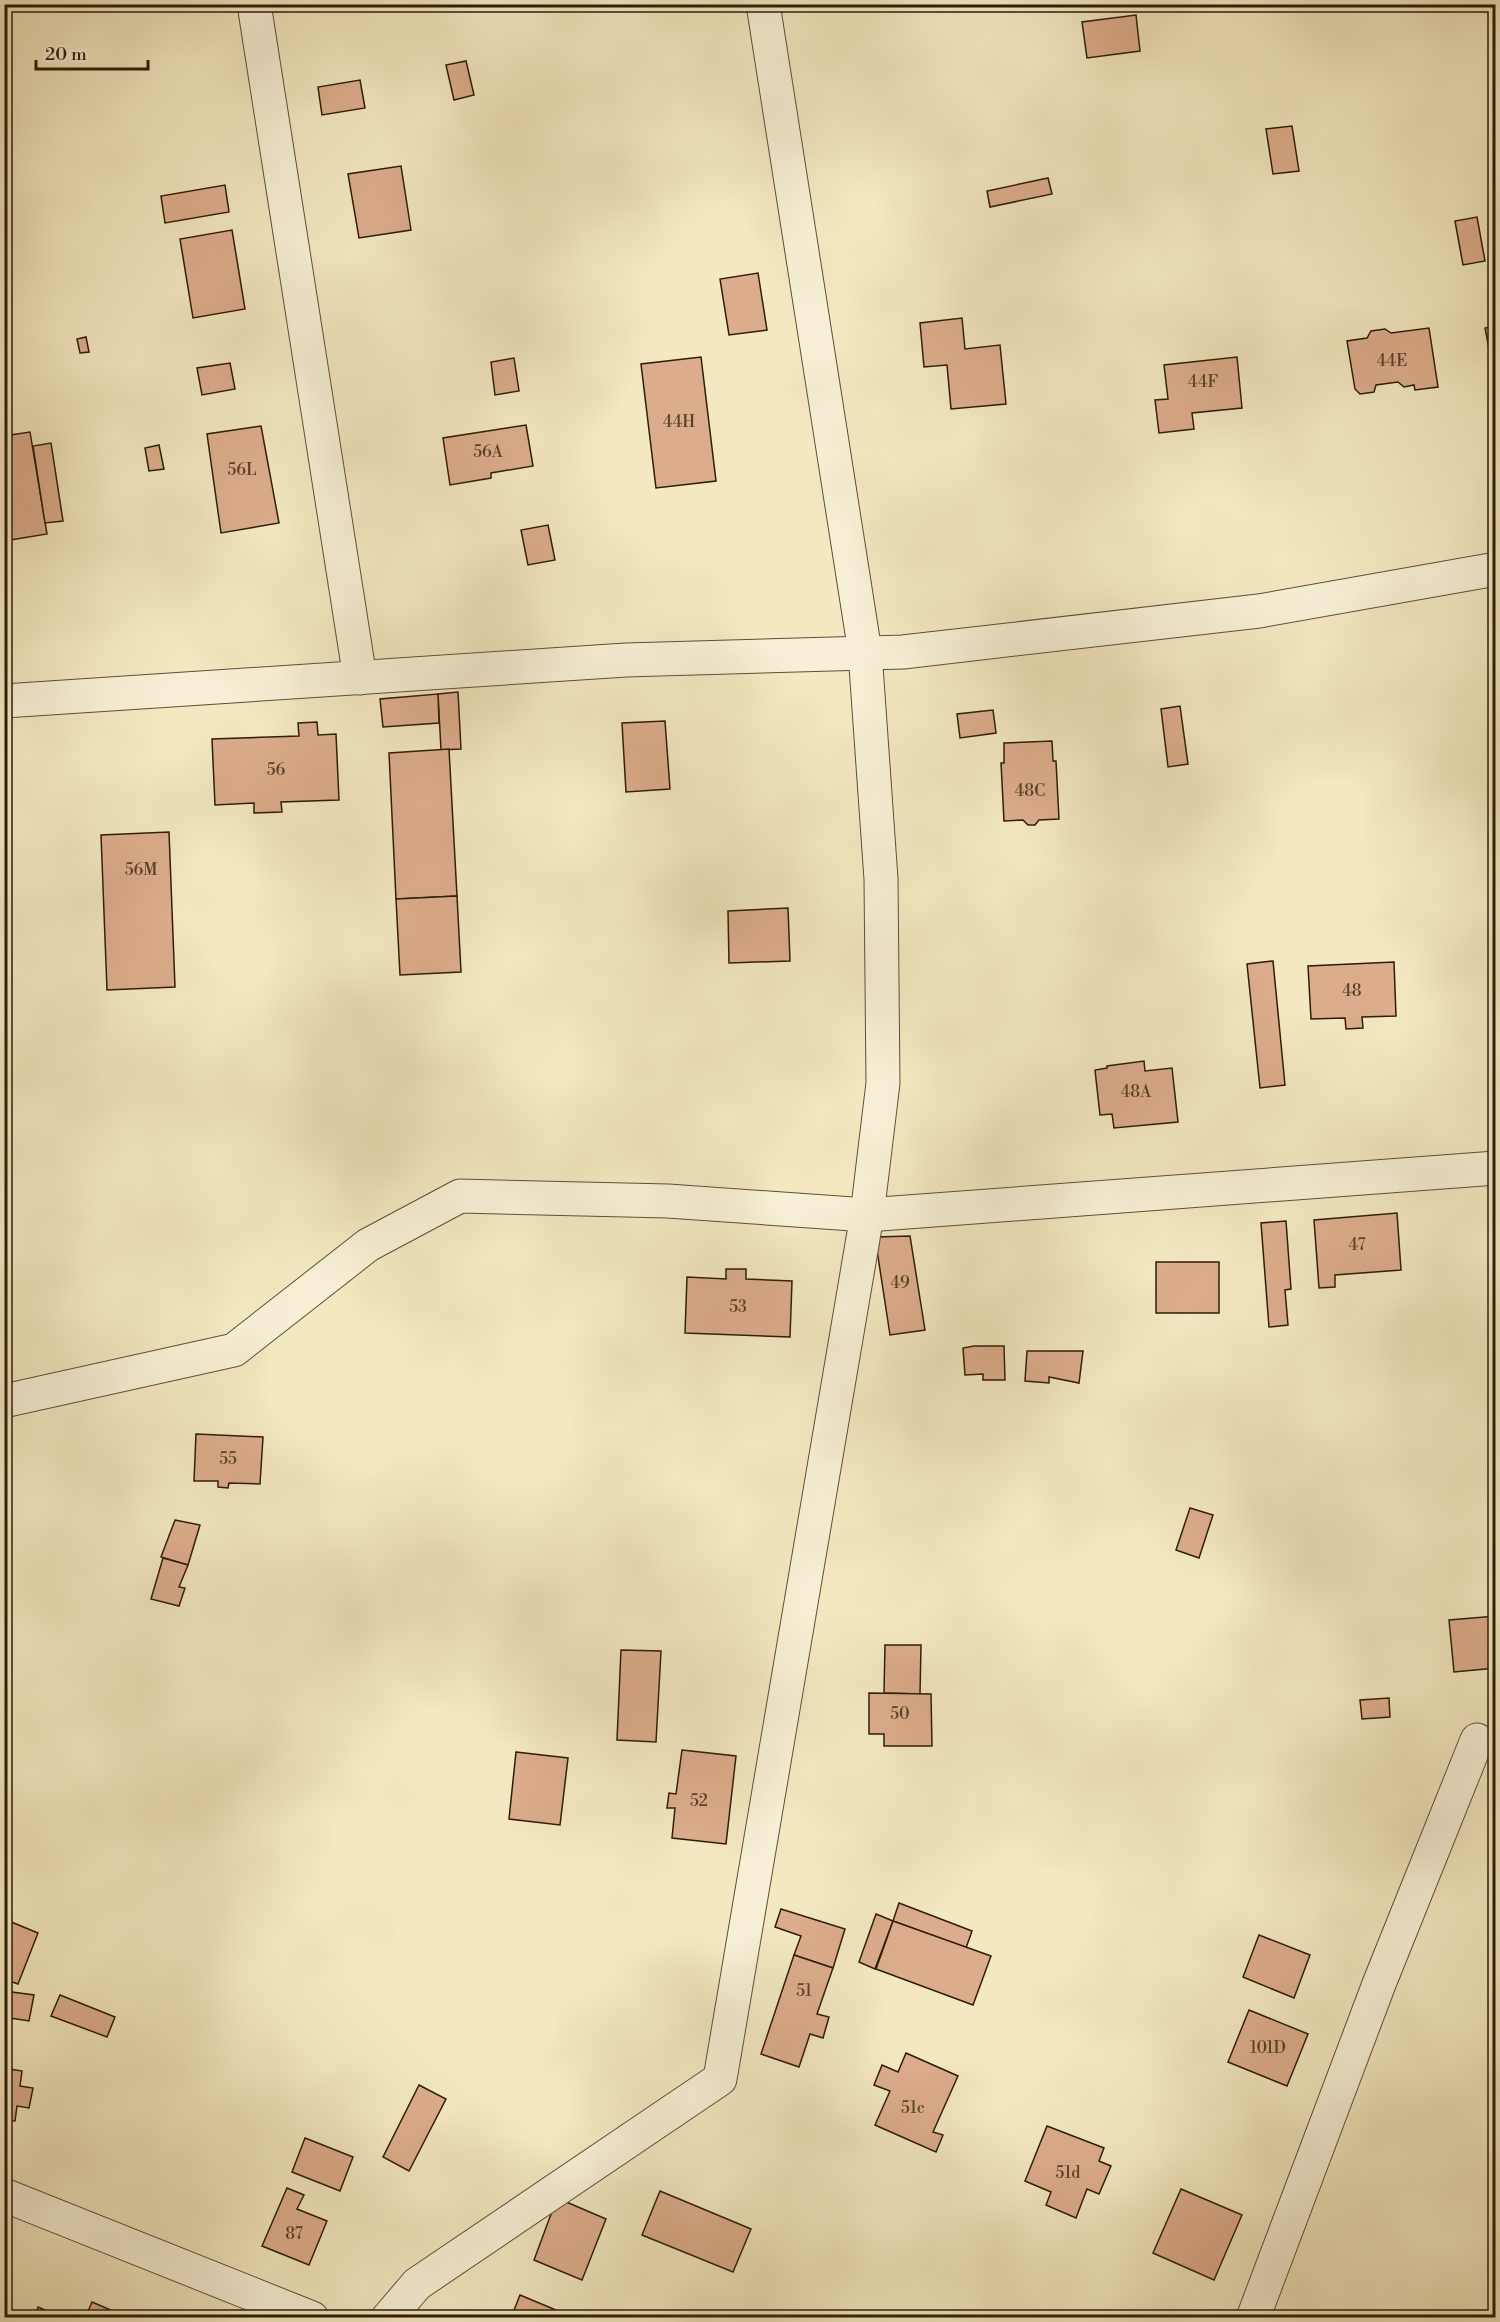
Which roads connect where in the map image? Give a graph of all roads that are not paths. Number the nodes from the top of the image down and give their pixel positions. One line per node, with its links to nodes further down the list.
1 (254, 4): 5 (street)
2 (763, 4): 4 (street)
3 (1496, 569): 4 (street)
4 (865, 652): 5 (street); 8 (street)
5 (360, 678): 6 (street)
6 (4, 701)
7 (1496, 1168): 8 (street)
8 (867, 1215): 9 (street); 13 (street)
9 (4, 1401)
10 (1477, 1740): 14 (street)
11 (4, 2195): 12 (street)
12 (312, 2318)
13 (388, 2318)
14 (1253, 2318)

